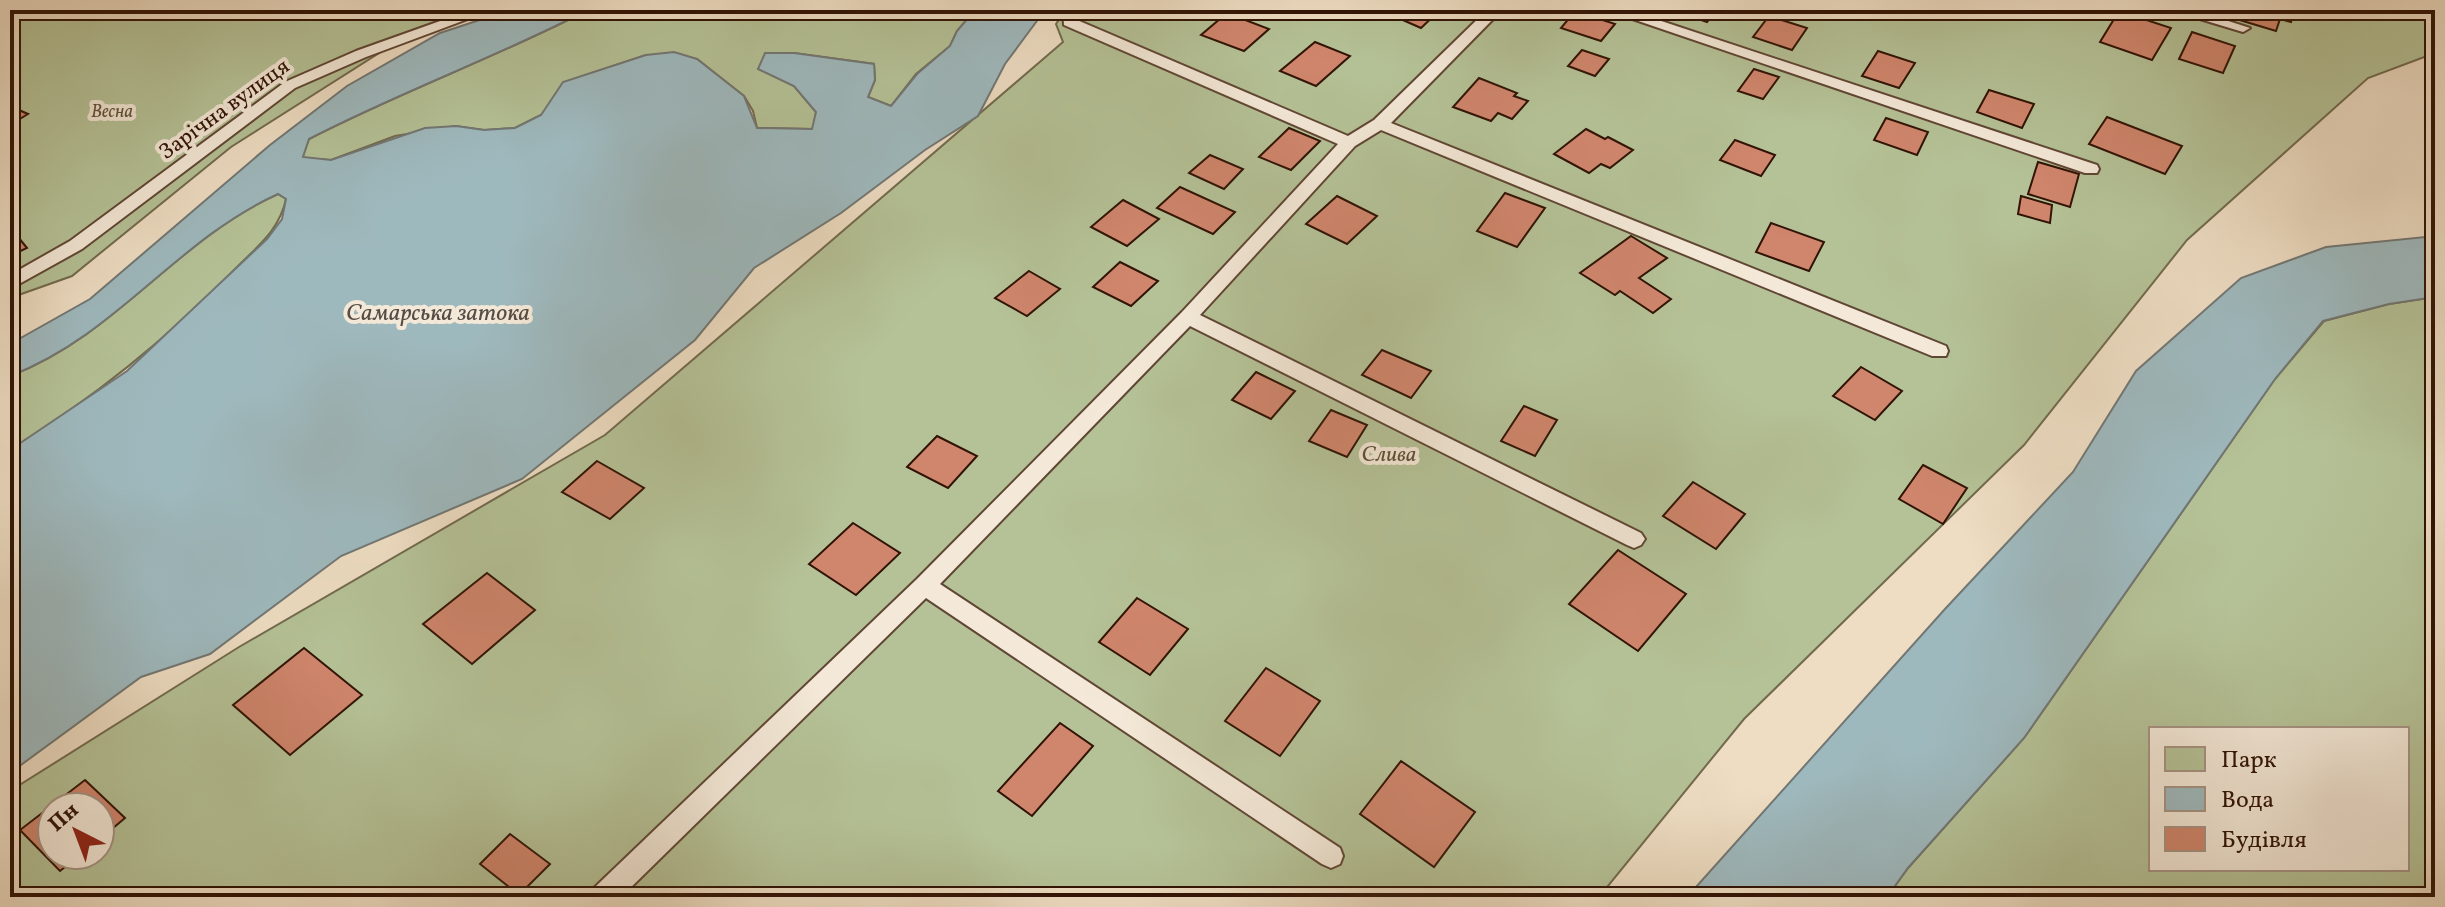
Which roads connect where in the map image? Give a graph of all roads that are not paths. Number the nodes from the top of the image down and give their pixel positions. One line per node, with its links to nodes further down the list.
1 (30, 10): 7 (lane)
2 (485, 10): 12 (lane, Зарічна вулиця)
3 (1070, 10): 10 (lane)
4 (1495, 10): 9 (lane)
5 (1613, 10): 11 (lane)
6 (2177, 10): 8 (lane)
7 (10, 19)
8 (2243, 28)
9 (1380, 124): 10 (lane); 14 (lane)
10 (1349, 142): 13 (lane)
11 (2091, 169)
12 (10, 283)
13 (1188, 317): 15 (lane); 16 (lane)
14 (1939, 351)
15 (1634, 539)
16 (925, 585): 17 (lane); 18 (lane)
17 (1331, 856)
18 (603, 897)

